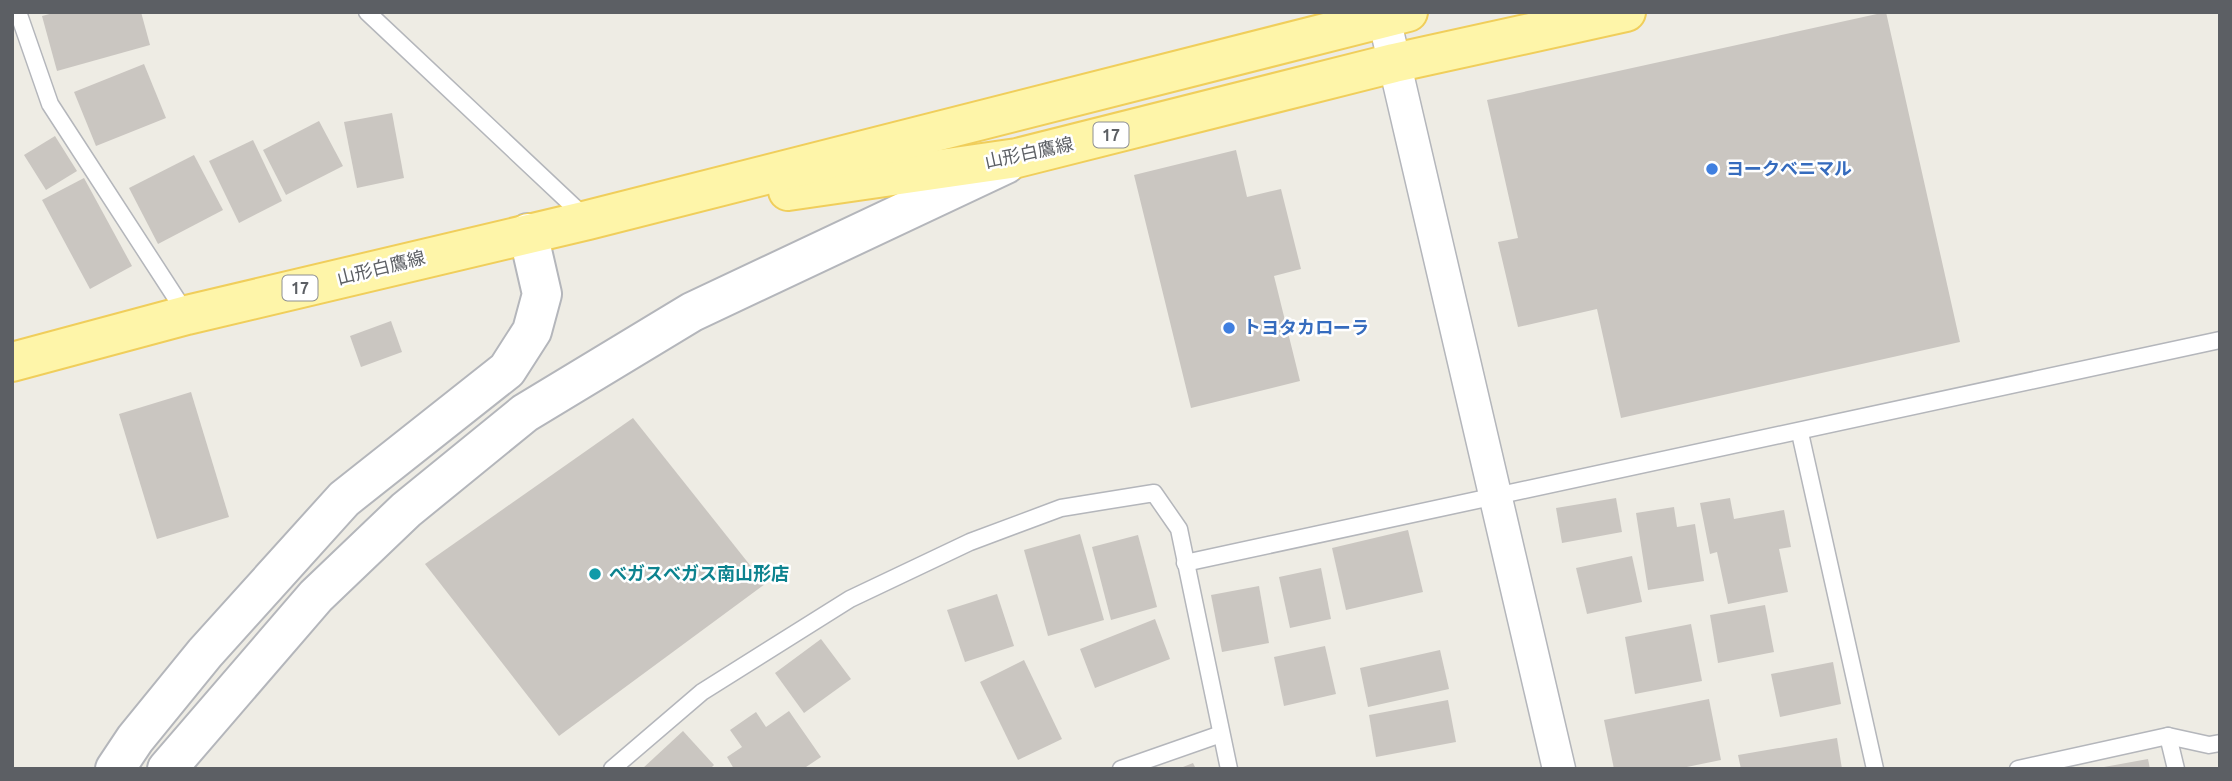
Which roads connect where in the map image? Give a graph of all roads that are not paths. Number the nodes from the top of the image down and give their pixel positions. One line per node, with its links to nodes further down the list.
1 (18, 12): 9 (lane)
2 (367, 12): 7 (lane)
3 (1626, 12): 5 (main road, 山形白鷹線 / 17)
4 (1396, 15): 5 (street); 7 (main road, 山形白鷹線 / 17)
5 (1394, 63): 6 (main road, 山形白鷹線 / 17); 13 (street)
6 (1017, 158): 7 (main road, 山形白鷹線 / 17); 19 (street)
7 (588, 220): 8 (main road, 山形白鷹線 / 17)
8 (528, 233): 9 (main road, 山形白鷹線 / 17); 18 (street)
9 (187, 315): 11 (main road, 山形白鷹線 / 17)
10 (2220, 340): 12 (lane)
11 (12, 362)
12 (1800, 433): 13 (lane); 24 (lane)
13 (1496, 496): 14 (lane); 23 (street)
14 (1185, 563): 15 (lane); 20 (lane)
15 (1221, 734): 21 (lane); 22 (lane)
16 (2168, 736): 17 (lane); 25 (lane); 26 (lane)
17 (2220, 743)
18 (125, 754): 19 (street)
19 (172, 767)
20 (612, 769)
21 (1121, 769)
22 (1229, 769)
23 (1559, 769)
24 (1875, 769)
25 (2018, 769)
26 (2176, 769)

